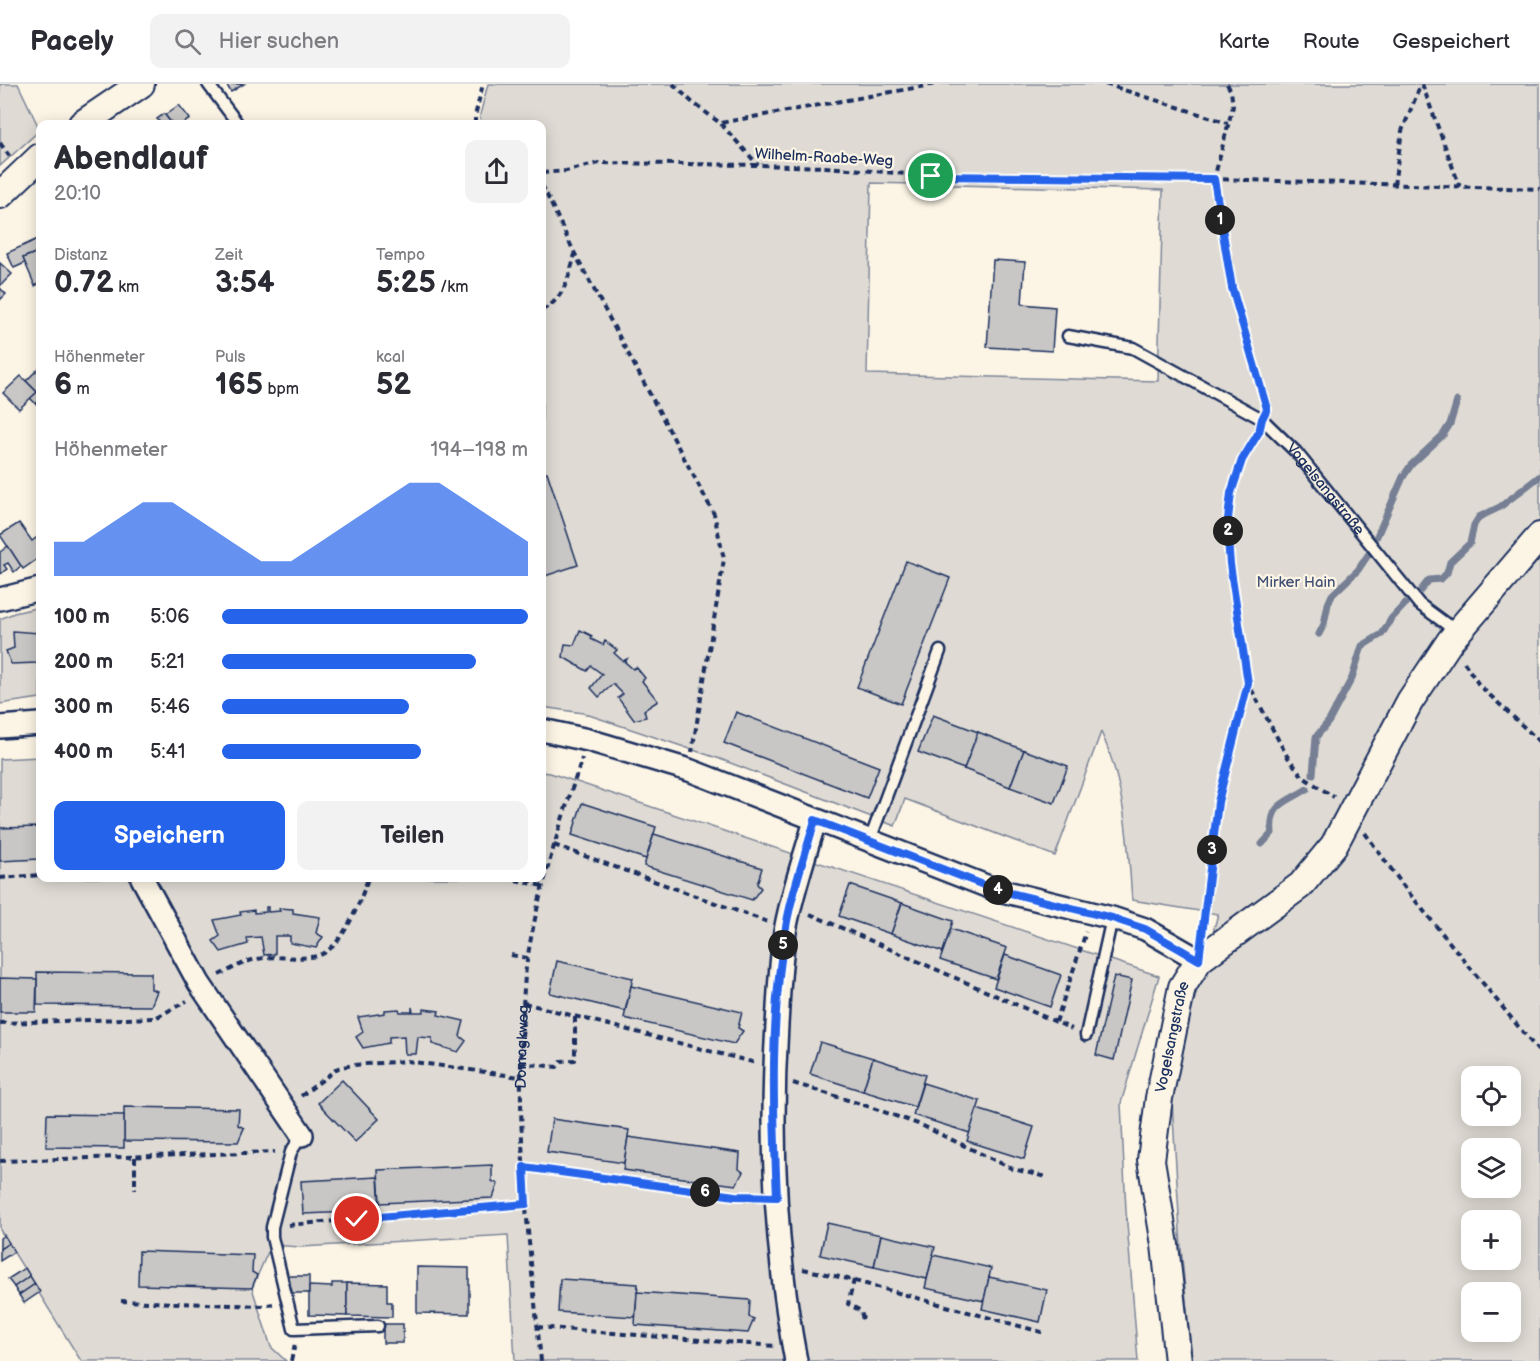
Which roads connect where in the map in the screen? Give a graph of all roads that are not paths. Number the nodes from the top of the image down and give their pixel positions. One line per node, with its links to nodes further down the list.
1 (141, 84): 3 (street)
2 (208, 84): 4 (lane)
3 (88, 120)
4 (235, 120)
5 (36, 161): 6 (street)
6 (0, 195)
7 (1068, 336): 11 (lane, Vogelsangstraße)
8 (1540, 536): 11 (street, Vogelsangstraße)
9 (36, 590): 10 (street)
10 (0, 599)
11 (1454, 637): 20 (street, Vogelsangstraße)
12 (940, 651): 17 (lane)
13 (36, 724): 14 (street)
14 (0, 727)
15 (546, 731): 16 (street)
16 (815, 820): 17 (street); 24 (street)
17 (870, 840): 19 (street)
18 (144, 882): 22 (street)
19 (1102, 916): 20 (street); 21 (lane)
20 (1199, 960): 25 (street, Vogelsangstraße)
21 (1086, 1035)
22 (297, 1144): 23 (lane)
23 (378, 1326)
24 (794, 1354)
25 (1178, 1361)

